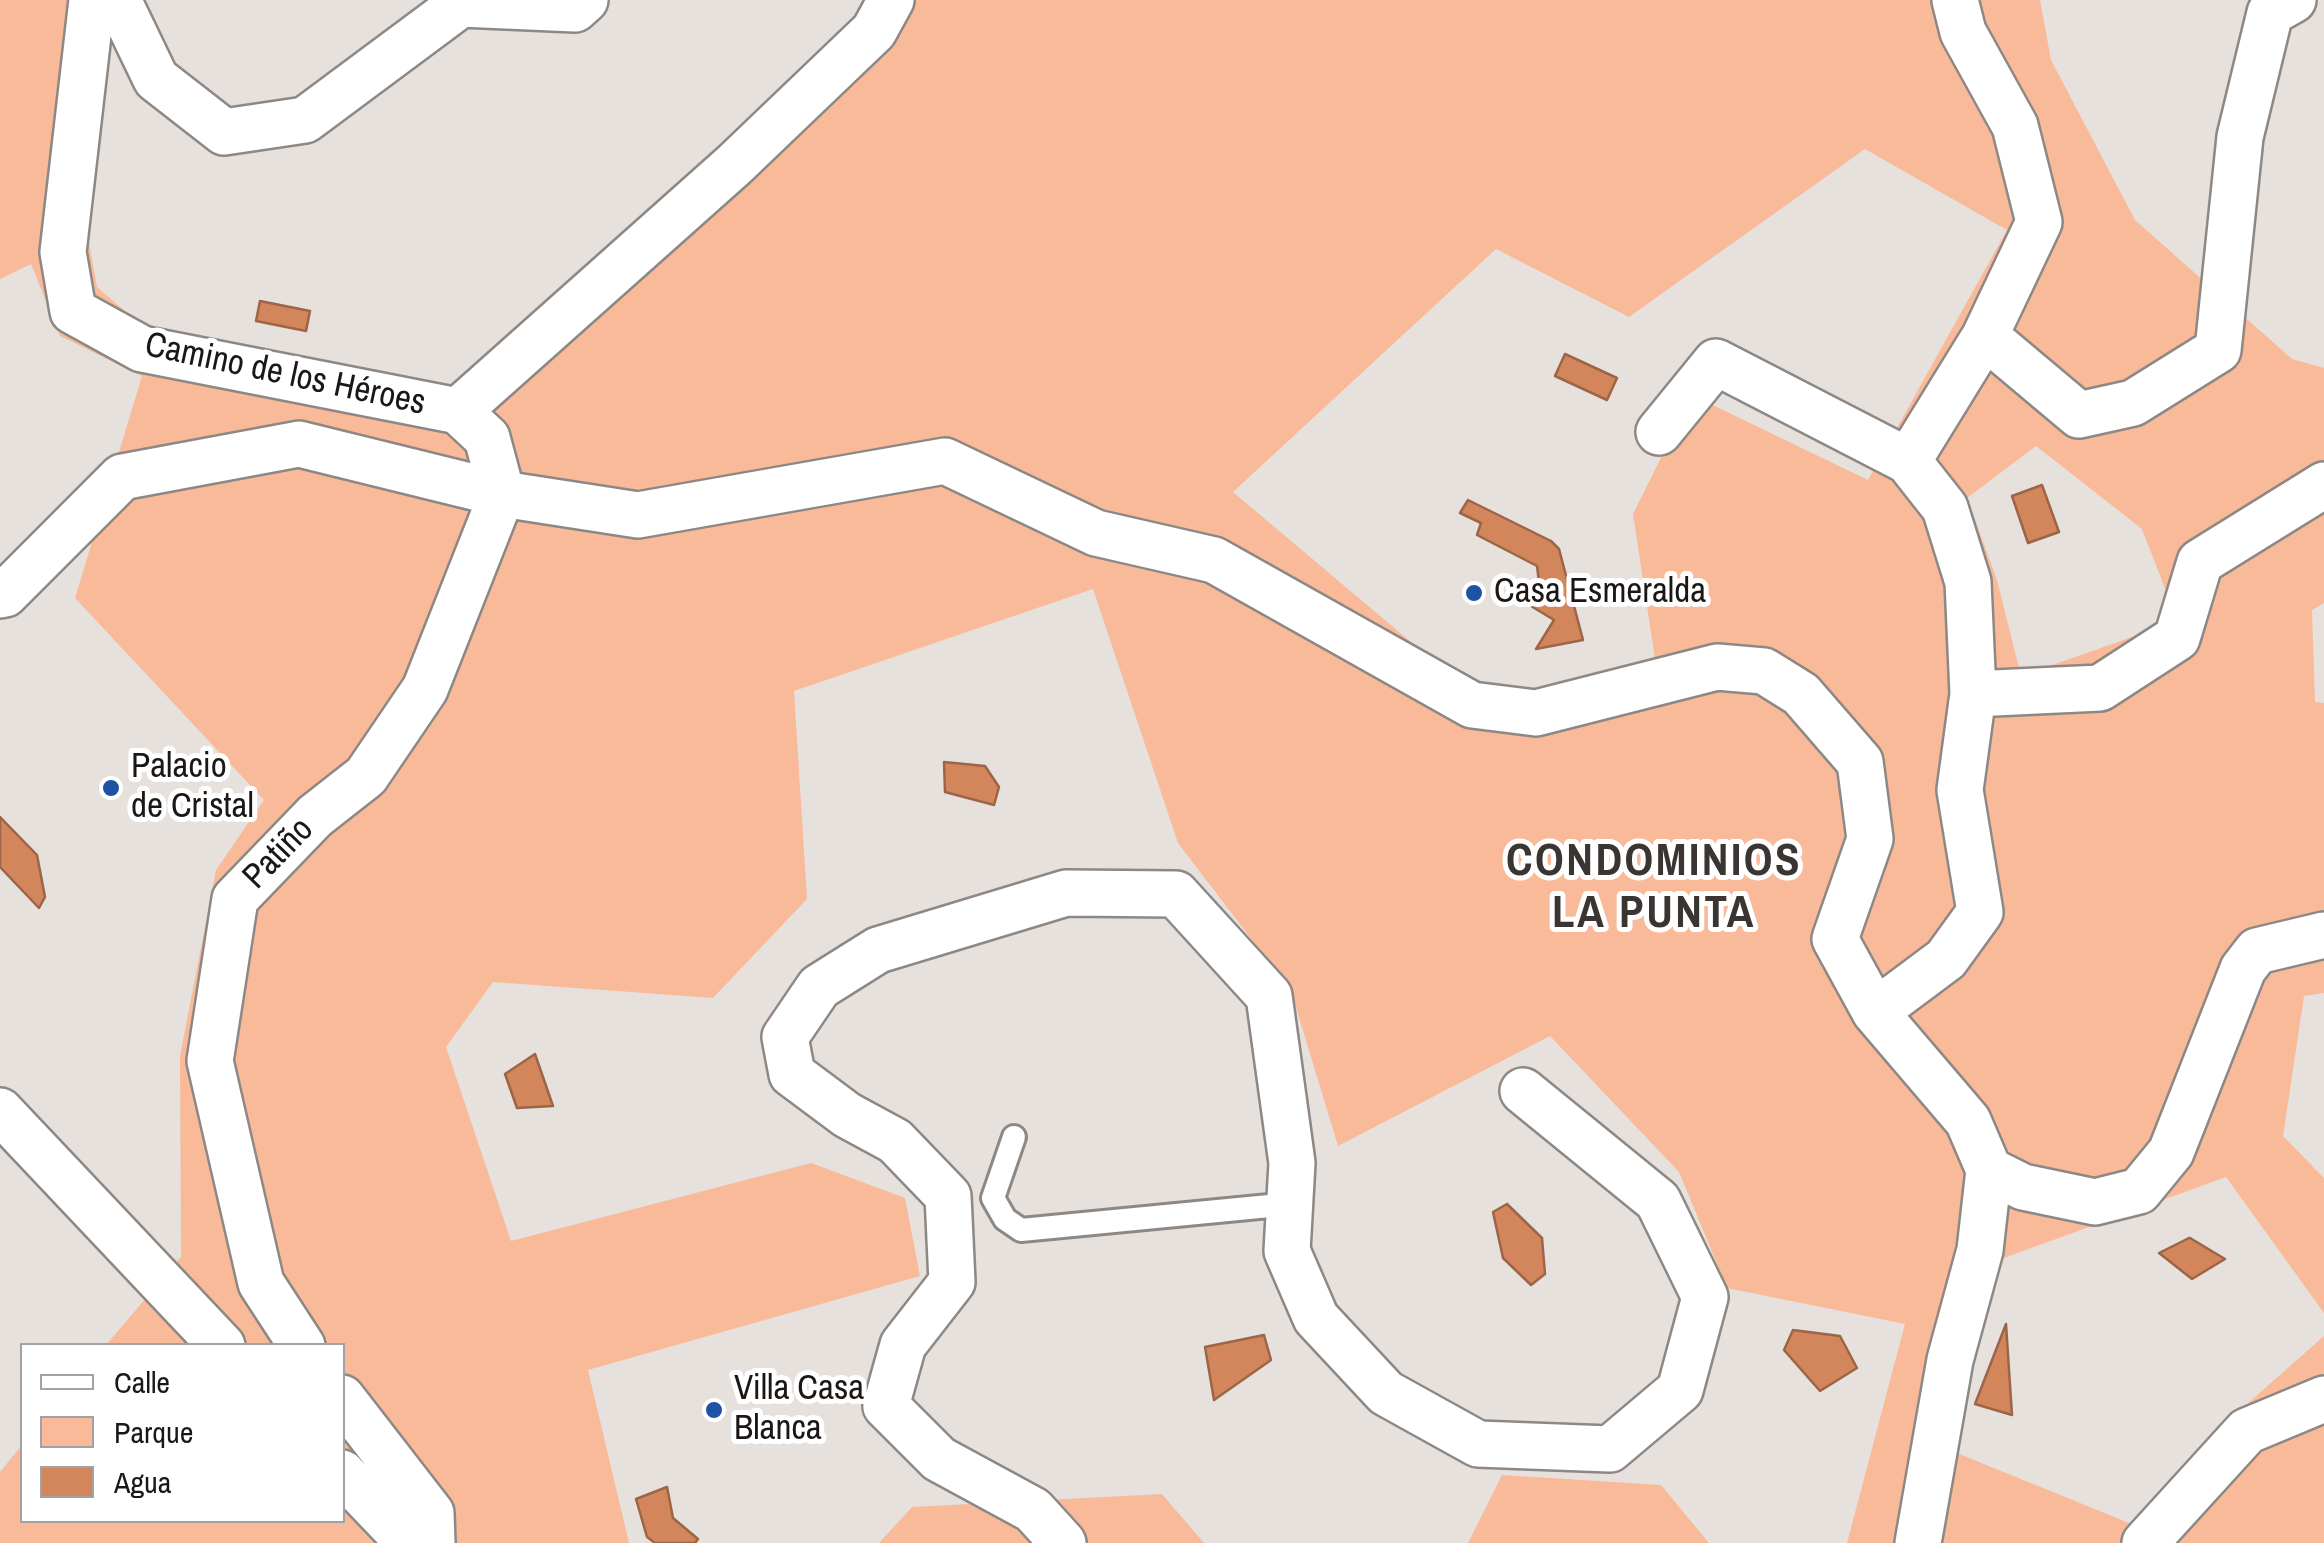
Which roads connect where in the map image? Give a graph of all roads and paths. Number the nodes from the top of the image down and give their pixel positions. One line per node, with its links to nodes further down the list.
1 (92, 0): 8 (street, Camino de los Héroes)
2 (118, 0): 3 (street)
3 (585, 0)
4 (890, 0): 8 (street)
5 (1955, 0): 7 (street)
6 (2292, 0): 7 (street)
7 (1985, 336): 10 (street)
8 (458, 411): 12 (street)
9 (1658, 432): 10 (street)
10 (1908, 461): 14 (street)
11 (2324, 486): 14 (street)
12 (502, 494): 13 (street); 16 (street); 23 (street, Patiño)
13 (0, 595)
14 (1973, 694): 16 (street)
15 (2324, 934): 20 (street)
16 (1874, 1012): 20 (street)
17 (1523, 1091): 21 (street)
18 (0, 1111): 22 (street)
19 (1014, 1136): 21 (lane)
20 (1989, 1170): 30 (street)
21 (1290, 1204): 29 (street)
22 (219, 1343)
23 (300, 1343)
24 (2324, 1399): 31 (street)
25 (345, 1402): 28 (street)
26 (345, 1476): 27 (street)
27 (409, 1543)
28 (432, 1543)
29 (1063, 1543)
30 (1918, 1543)
31 (2144, 1543)

